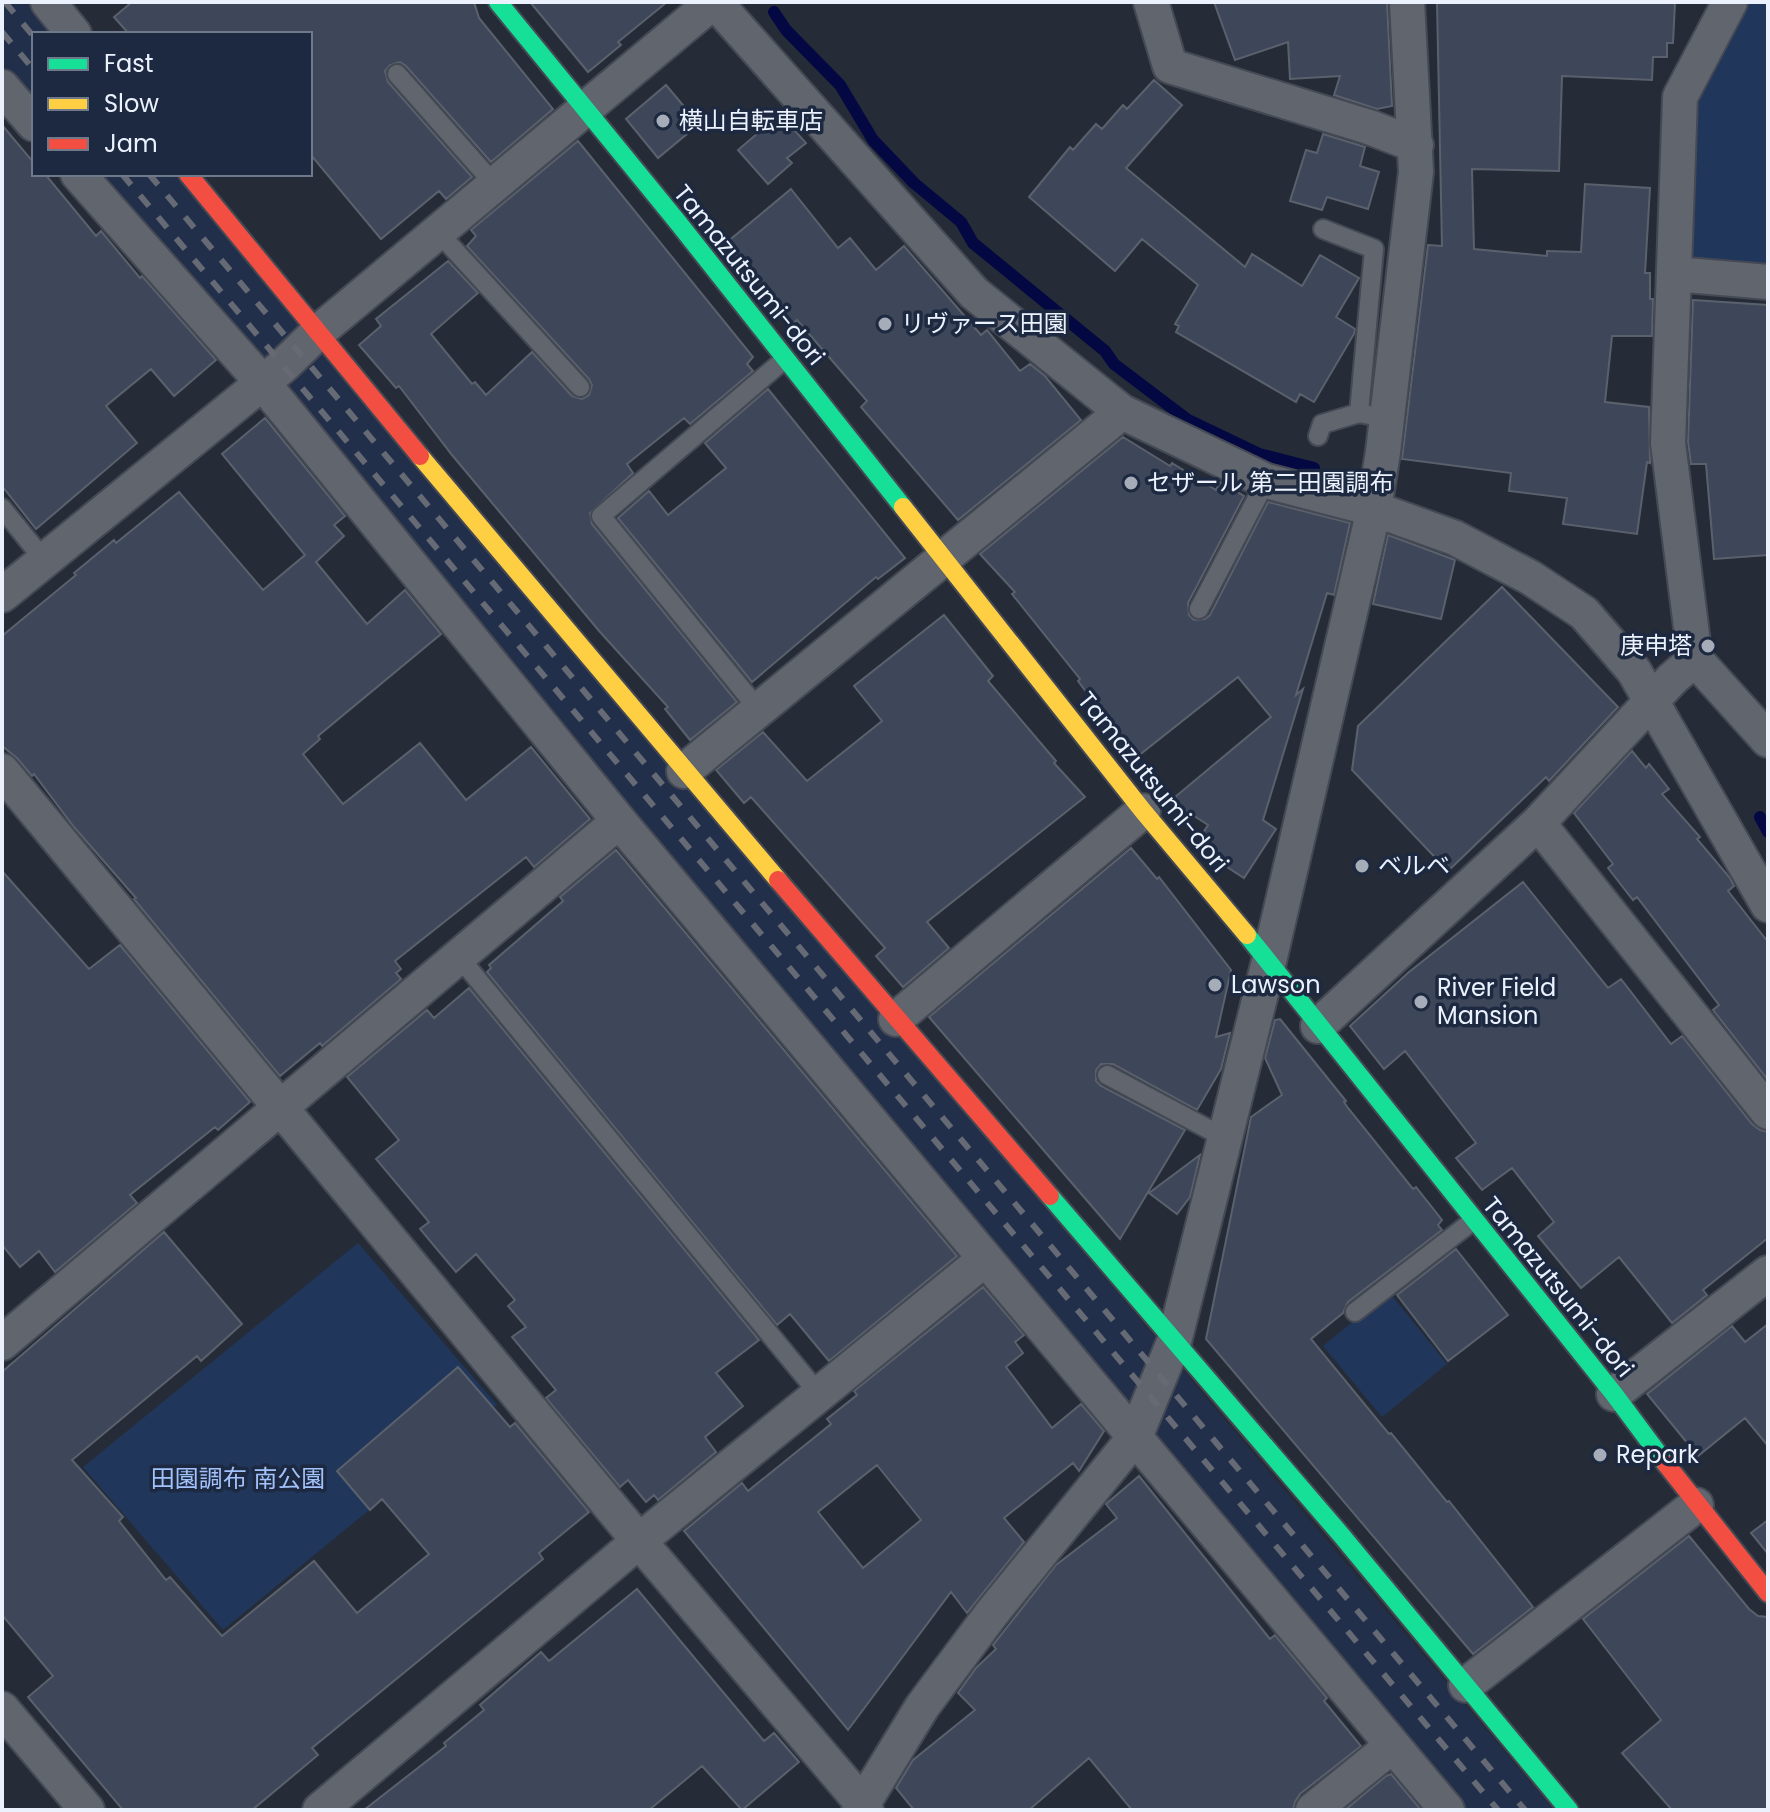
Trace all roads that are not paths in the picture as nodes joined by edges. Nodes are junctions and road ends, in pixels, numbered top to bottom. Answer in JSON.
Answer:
{"nodes":[{"id":1,"x":48,"y":2,"type":"edge"},
{"id":2,"x":498,"y":2,"type":"edge"},
{"id":3,"x":714,"y":2,"type":"edge"},
{"id":4,"x":1151,"y":2,"type":"edge"},
{"id":5,"x":1407,"y":2,"type":"edge"},
{"id":6,"x":1730,"y":2,"type":"edge"},
{"id":7,"x":72,"y":32,"type":"edge"},
{"id":8,"x":397,"y":74,"type":"dead end"},
{"id":9,"x":2,"y":87,"type":"edge"},
{"id":10,"x":585,"y":111,"type":"junction"},
{"id":11,"x":32,"y":122,"type":"edge"},
{"id":12,"x":1416,"y":145,"type":"junction"},
{"id":13,"x":80,"y":176,"type":"edge"},
{"id":14,"x":190,"y":176,"type":"edge"},
{"id":15,"x":495,"y":185,"type":"junction"},
{"id":16,"x":1323,"y":229,"type":"dead end"},
{"id":17,"x":438,"y":232,"type":"junction"},
{"id":18,"x":1674,"y":274,"type":"junction"},
{"id":19,"x":1768,"y":282,"type":"edge"},
{"id":20,"x":317,"y":333,"type":"junction"},
{"id":21,"x":785,"y":359,"type":"junction"},
{"id":22,"x":262,"y":382,"type":"junction"},
{"id":23,"x":580,"y":387,"type":"dead end"},
{"id":24,"x":1122,"y":412,"type":"junction"},
{"id":25,"x":1373,"y":416,"type":"junction"},
{"id":26,"x":1318,"y":436,"type":"dead end"},
{"id":27,"x":1266,"y":481,"type":"junction"},
{"id":28,"x":2,"y":508,"type":"edge"},
{"id":29,"x":1374,"y":509,"type":"junction"},
{"id":30,"x":944,"y":558,"type":"junction"},
{"id":31,"x":44,"y":560,"type":"junction"},
{"id":32,"x":2,"y":595,"type":"edge"},
{"id":33,"x":1199,"y":609,"type":"dead end"},
{"id":34,"x":1695,"y":659,"type":"junction"},
{"id":35,"x":1652,"y":701,"type":"junction"},
{"id":36,"x":759,"y":710,"type":"junction"},
{"id":37,"x":1768,"y":740,"type":"edge"},
{"id":38,"x":2,"y":771,"type":"edge"},
{"id":39,"x":684,"y":771,"type":"junction"},
{"id":40,"x":1143,"y":811,"type":"junction"},
{"id":41,"x":619,"y":821,"type":"junction"},
{"id":42,"x":1538,"y":823,"type":"junction"},
{"id":43,"x":1768,"y":905,"type":"edge"},
{"id":44,"x":460,"y":958,"type":"junction"},
{"id":45,"x":1269,"y":961,"type":"junction"},
{"id":46,"x":896,"y":1019,"type":"junction"},
{"id":47,"x":1318,"y":1026,"type":"junction"},
{"id":48,"x":1107,"y":1075,"type":"dead end"},
{"id":49,"x":281,"y":1108,"type":"junction"},
{"id":50,"x":1768,"y":1112,"type":"edge"},
{"id":51,"x":1225,"y":1138,"type":"junction"},
{"id":52,"x":1474,"y":1220,"type":"junction"},
{"id":53,"x":985,"y":1259,"type":"junction"},
{"id":54,"x":1768,"y":1273,"type":"edge"},
{"id":55,"x":1355,"y":1312,"type":"dead end"},
{"id":56,"x":1174,"y":1342,"type":"junction"},
{"id":57,"x":2,"y":1343,"type":"edge"},
{"id":58,"x":819,"y":1394,"type":"junction"},
{"id":59,"x":1614,"y":1394,"type":"junction"},
{"id":60,"x":1135,"y":1437,"type":"junction"},
{"id":61,"x":1696,"y":1505,"type":"junction"},
{"id":62,"x":639,"y":1541,"type":"junction"},
{"id":63,"x":1768,"y":1593,"type":"edge"},
{"id":64,"x":1466,"y":1685,"type":"junction"},
{"id":65,"x":2,"y":1709,"type":"edge"},
{"id":66,"x":1392,"y":1746,"type":"junction"},
{"id":67,"x":862,"y":1808,"type":"edge"},
{"id":68,"x":87,"y":1810,"type":"edge"},
{"id":69,"x":320,"y":1810,"type":"edge"},
{"id":70,"x":1313,"y":1810,"type":"edge"},
{"id":71,"x":1447,"y":1810,"type":"edge"},
{"id":72,"x":1569,"y":1810,"type":"edge"}],
"edges":[{"from":1,"to":7,"type":"street"},
{"from":2,"to":10,"type":"street","name":"Tamazutsumi-dori"},
{"from":3,"to":10,"type":"street"},
{"from":3,"to":24,"type":"street"},
{"from":4,"to":12,"type":"street"},
{"from":5,"to":12,"type":"street"},
{"from":6,"to":18,"type":"street"},
{"from":8,"to":15,"type":"lane"},
{"from":9,"to":11,"type":"street"},
{"from":10,"to":15,"type":"street"},
{"from":10,"to":21,"type":"street","name":"Tamazutsumi-dori"},
{"from":12,"to":25,"type":"street"},
{"from":13,"to":22,"type":"street"},
{"from":14,"to":20,"type":"street"},
{"from":15,"to":17,"type":"street"},
{"from":16,"to":25,"type":"lane"},
{"from":17,"to":20,"type":"street"},
{"from":17,"to":23,"type":"lane"},
{"from":18,"to":19,"type":"street"},
{"from":18,"to":34,"type":"street"},
{"from":20,"to":22,"type":"street"},
{"from":20,"to":39,"type":"street"},
{"from":21,"to":30,"type":"street","name":"Tamazutsumi-dori"},
{"from":21,"to":36,"type":"lane"},
{"from":22,"to":31,"type":"street"},
{"from":22,"to":41,"type":"street"},
{"from":24,"to":27,"type":"street"},
{"from":24,"to":30,"type":"street"},
{"from":25,"to":26,"type":"lane"},
{"from":25,"to":29,"type":"street"},
{"from":27,"to":29,"type":"street"},
{"from":27,"to":33,"type":"lane"},
{"from":28,"to":31,"type":"lane"},
{"from":29,"to":35,"type":"street"},
{"from":29,"to":45,"type":"street"},
{"from":30,"to":36,"type":"street"},
{"from":30,"to":40,"type":"street","name":"Tamazutsumi-dori"},
{"from":31,"to":32,"type":"street"},
{"from":34,"to":35,"type":"street"},
{"from":34,"to":37,"type":"street"},
{"from":35,"to":42,"type":"street"},
{"from":35,"to":43,"type":"street"},
{"from":36,"to":39,"type":"street"},
{"from":38,"to":49,"type":"street"},
{"from":39,"to":46,"type":"street"},
{"from":40,"to":45,"type":"street","name":"Tamazutsumi-dori"},
{"from":40,"to":46,"type":"street"},
{"from":41,"to":44,"type":"street"},
{"from":41,"to":53,"type":"street"},
{"from":42,"to":47,"type":"street"},
{"from":42,"to":50,"type":"street"},
{"from":44,"to":49,"type":"street"},
{"from":44,"to":58,"type":"lane"},
{"from":45,"to":47,"type":"street","name":"Tamazutsumi-dori"},
{"from":45,"to":51,"type":"street"},
{"from":46,"to":56,"type":"street"},
{"from":47,"to":52,"type":"street","name":"Tamazutsumi-dori"},
{"from":48,"to":51,"type":"lane"},
{"from":49,"to":57,"type":"street"},
{"from":49,"to":62,"type":"street"},
{"from":51,"to":56,"type":"street"},
{"from":52,"to":55,"type":"lane"},
{"from":52,"to":59,"type":"street","name":"Tamazutsumi-dori"},
{"from":53,"to":58,"type":"street"},
{"from":53,"to":60,"type":"street"},
{"from":54,"to":59,"type":"street"},
{"from":56,"to":60,"type":"street"},
{"from":56,"to":64,"type":"street"},
{"from":58,"to":62,"type":"street"},
{"from":59,"to":61,"type":"street","name":"Tamazutsumi-dori"},
{"from":60,"to":66,"type":"street"},
{"from":60,"to":67,"type":"street"},
{"from":61,"to":63,"type":"street","name":"Tamazutsumi-dori"},
{"from":61,"to":64,"type":"street"},
{"from":62,"to":67,"type":"street"},
{"from":62,"to":69,"type":"street"},
{"from":64,"to":72,"type":"street"},
{"from":65,"to":68,"type":"street"},
{"from":66,"to":70,"type":"street"},
{"from":66,"to":71,"type":"street"}]}
